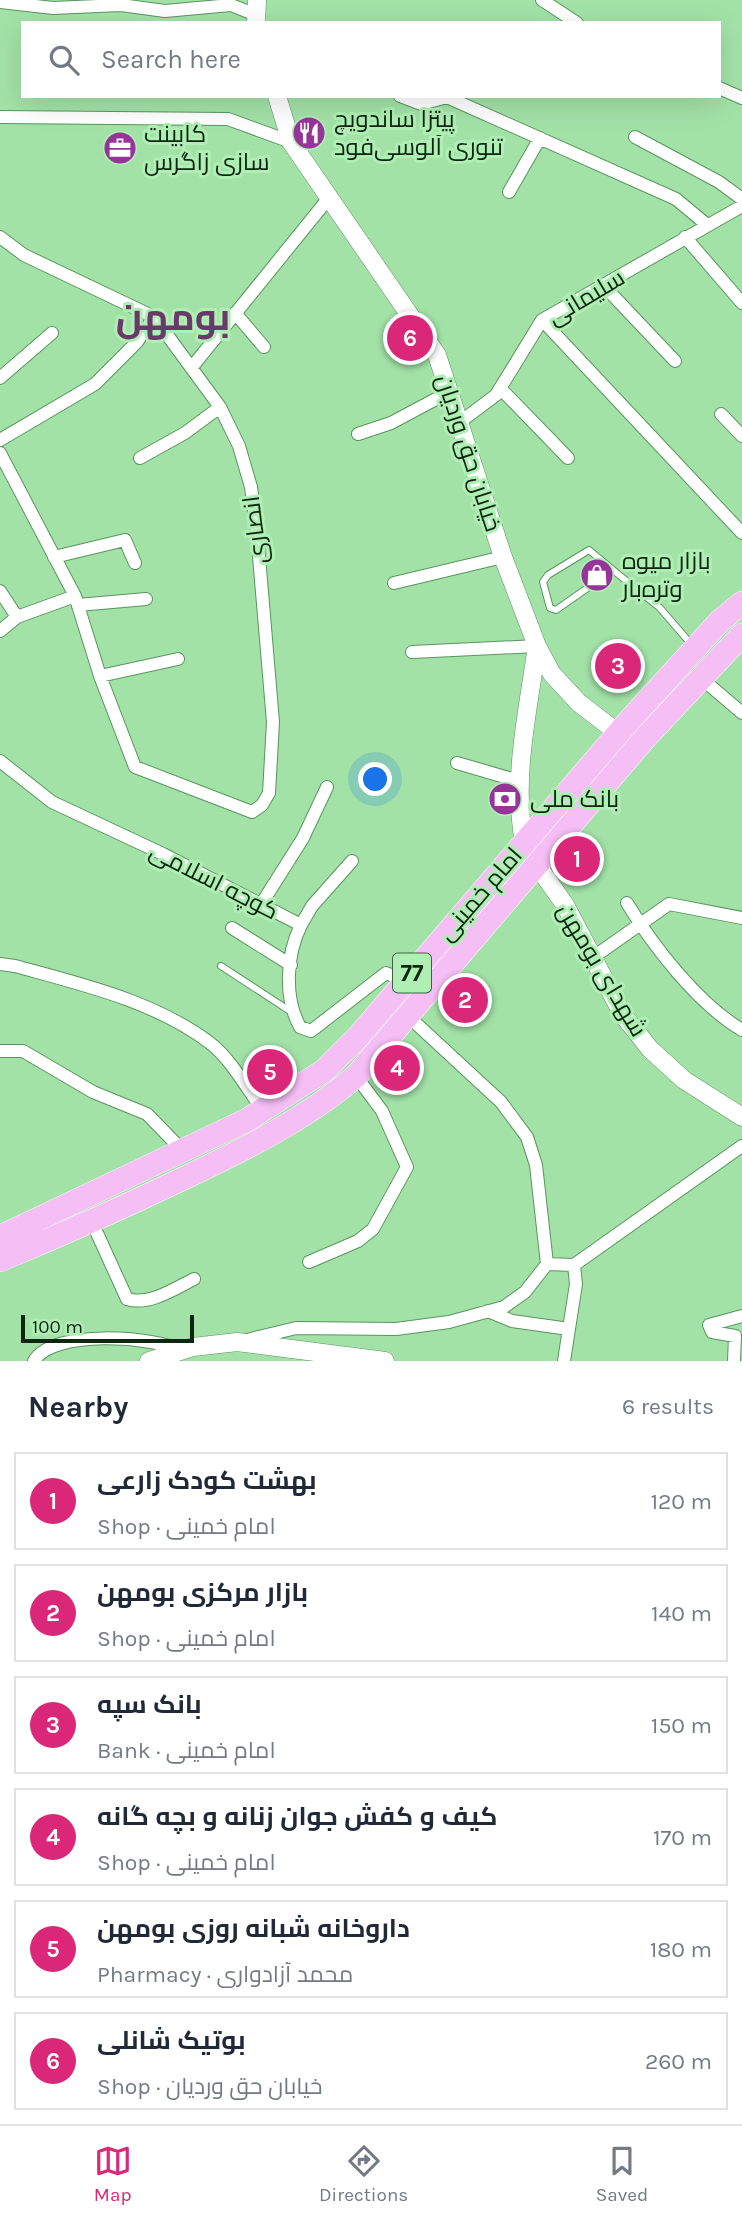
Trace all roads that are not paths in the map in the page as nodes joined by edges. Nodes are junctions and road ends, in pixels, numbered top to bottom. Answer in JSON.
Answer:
{"nodes":[{"id":1,"x":542,"y":0,"type":"edge"},
{"id":2,"x":0,"y":2,"type":"edge"},
{"id":3,"x":255,"y":9,"type":"edge"},
{"id":4,"x":574,"y":21,"type":"edge"},
{"id":5,"x":721,"y":89,"type":"edge"},
{"id":6,"x":742,"y":97,"type":"edge"},
{"id":7,"x":278,"y":98,"type":"edge"},
{"id":8,"x":405,"y":98,"type":"edge"},
{"id":9,"x":443,"y":98,"type":"edge"},
{"id":10,"x":449,"y":98,"type":"edge"},
{"id":11,"x":0,"y":117,"type":"edge"},
{"id":12,"x":635,"y":137,"type":"dead end"},
{"id":13,"x":540,"y":138,"type":"junction"},
{"id":14,"x":291,"y":142,"type":"junction"},
{"id":15,"x":509,"y":192,"type":"dead end"},
{"id":16,"x":328,"y":199,"type":"junction"},
{"id":17,"x":742,"y":199,"type":"edge"},
{"id":18,"x":742,"y":206,"type":"edge"},
{"id":19,"x":706,"y":224,"type":"junction"},
{"id":20,"x":0,"y":237,"type":"edge"},
{"id":21,"x":685,"y":237,"type":"junction"},
{"id":22,"x":604,"y":286,"type":"junction"},
{"id":23,"x":742,"y":303,"type":"edge"},
{"id":24,"x":235,"y":313,"type":"junction"},
{"id":25,"x":154,"y":317,"type":"junction"},
{"id":26,"x":542,"y":320,"type":"junction"},
{"id":27,"x":52,"y":333,"type":"dead end"},
{"id":28,"x":264,"y":346,"type":"dead end"},
{"id":29,"x":675,"y":361,"type":"dead end"},
{"id":30,"x":192,"y":367,"type":"junction"},
{"id":31,"x":0,"y":378,"type":"edge"},
{"id":32,"x":500,"y":388,"type":"junction"},
{"id":33,"x":451,"y":391,"type":"junction"},
{"id":34,"x":220,"y":407,"type":"junction"},
{"id":35,"x":721,"y":414,"type":"dead end"},
{"id":36,"x":460,"y":422,"type":"junction"},
{"id":37,"x":358,"y":434,"type":"dead end"},
{"id":38,"x":742,"y":436,"type":"edge"},
{"id":39,"x":0,"y":440,"type":"edge"},
{"id":40,"x":0,"y":453,"type":"edge"},
{"id":41,"x":140,"y":458,"type":"dead end"},
{"id":42,"x":568,"y":458,"type":"dead end"},
{"id":43,"x":742,"y":533,"type":"edge"},
{"id":44,"x":54,"y":557,"type":"junction"},
{"id":45,"x":503,"y":557,"type":"junction"},
{"id":46,"x":135,"y":563,"type":"dead end"},
{"id":47,"x":613,"y":570,"type":"junction"},
{"id":48,"x":394,"y":583,"type":"dead end"},
{"id":49,"x":0,"y":591,"type":"edge"},
{"id":50,"x":146,"y":599,"type":"dead end"},
{"id":51,"x":76,"y":601,"type":"junction"},
{"id":52,"x":742,"y":603,"type":"edge"},
{"id":53,"x":17,"y":617,"type":"junction"},
{"id":54,"x":0,"y":631,"type":"edge"},
{"id":55,"x":742,"y":635,"type":"edge"},
{"id":56,"x":537,"y":646,"type":"junction"},
{"id":57,"x":695,"y":649,"type":"junction"},
{"id":58,"x":412,"y":652,"type":"dead end"},
{"id":59,"x":178,"y":659,"type":"dead end"},
{"id":60,"x":100,"y":676,"type":"junction"},
{"id":61,"x":701,"y":678,"type":"junction"},
{"id":62,"x":742,"y":713,"type":"edge"},
{"id":63,"x":618,"y":733,"type":"junction"},
{"id":64,"x":0,"y":761,"type":"edge"},
{"id":65,"x":457,"y":763,"type":"dead end"},
{"id":66,"x":519,"y":781,"type":"junction"},
{"id":67,"x":327,"y":787,"type":"dead end"},
{"id":68,"x":524,"y":842,"type":"junction"},
{"id":69,"x":352,"y":861,"type":"dead end"},
{"id":70,"x":537,"y":865,"type":"junction"},
{"id":71,"x":262,"y":903,"type":"junction"},
{"id":72,"x":627,"y":903,"type":"dead end"},
{"id":73,"x":742,"y":918,"type":"edge"},
{"id":74,"x":640,"y":924,"type":"junction"},
{"id":75,"x":301,"y":925,"type":"junction"},
{"id":76,"x":232,"y":928,"type":"dead end"},
{"id":77,"x":592,"y":958,"type":"junction"},
{"id":78,"x":0,"y":964,"type":"edge"},
{"id":79,"x":220,"y":965,"type":"dead end"},
{"id":80,"x":291,"y":965,"type":"junction"},
{"id":81,"x":406,"y":981,"type":"junction"},
{"id":82,"x":293,"y":1013,"type":"junction"},
{"id":83,"x":408,"y":1016,"type":"junction"},
{"id":84,"x":742,"y":1030,"type":"edge"},
{"id":85,"x":0,"y":1051,"type":"edge"},
{"id":86,"x":356,"y":1076,"type":"junction"},
{"id":87,"x":263,"y":1110,"type":"junction"},
{"id":88,"x":742,"y":1117,"type":"edge"},
{"id":89,"x":742,"y":1146,"type":"edge"},
{"id":90,"x":184,"y":1152,"type":"junction"},
{"id":91,"x":92,"y":1222,"type":"junction"},
{"id":92,"x":0,"y":1237,"type":"edge"},
{"id":93,"x":0,"y":1260,"type":"edge"},
{"id":94,"x":309,"y":1262,"type":"dead end"},
{"id":95,"x":547,"y":1264,"type":"junction"},
{"id":96,"x":574,"y":1265,"type":"junction"},
{"id":97,"x":194,"y":1279,"type":"dead end"},
{"id":98,"x":488,"y":1311,"type":"junction"},
{"id":99,"x":742,"y":1316,"type":"edge"},
{"id":100,"x":569,"y":1329,"type":"junction"},
{"id":101,"x":237,"y":1342,"type":"junction"},
{"id":102,"x":187,"y":1349,"type":"junction"},
{"id":103,"x":34,"y":1361,"type":"edge"},
{"id":104,"x":149,"y":1361,"type":"edge"},
{"id":105,"x":384,"y":1361,"type":"edge"},
{"id":106,"x":564,"y":1361,"type":"edge"},
{"id":107,"x":734,"y":1361,"type":"edge"}],
"edges":[{"from":1,"to":4,"type":"street"},
{"from":2,"to":3,"type":"street"},
{"from":5,"to":6,"type":"street"},
{"from":7,"to":14,"type":"main road","name":"خیابان حق وردیان"},
{"from":8,"to":9,"type":"street"},
{"from":10,"to":13,"type":"street"},
{"from":11,"to":14,"type":"street"},
{"from":12,"to":17,"type":"street"},
{"from":13,"to":15,"type":"street"},
{"from":13,"to":19,"type":"street"},
{"from":14,"to":16,"type":"main road","name":"خیابان حق وردیان"},
{"from":16,"to":24,"type":"street"},
{"from":16,"to":33,"type":"main road","name":"خیابان حق وردیان"},
{"from":18,"to":19,"type":"street","name":"سلیمانی"},
{"from":19,"to":21,"type":"street","name":"سلیمانی"},
{"from":20,"to":25,"type":"street","name":"انصاری"},
{"from":21,"to":22,"type":"street","name":"سلیمانی"},
{"from":21,"to":23,"type":"street"},
{"from":22,"to":26,"type":"street","name":"سلیمانی"},
{"from":22,"to":29,"type":"street"},
{"from":24,"to":28,"type":"street"},
{"from":24,"to":30,"type":"street"},
{"from":25,"to":30,"type":"street","name":"انصاری"},
{"from":25,"to":39,"type":"street"},
{"from":26,"to":32,"type":"street","name":"سلیمانی"},
{"from":26,"to":43,"type":"street"},
{"from":27,"to":31,"type":"street"},
{"from":30,"to":34,"type":"street","name":"انصاری"},
{"from":32,"to":36,"type":"street","name":"سلیمانی"},
{"from":32,"to":42,"type":"street"},
{"from":33,"to":36,"type":"main road","name":"خیابان حق وردیان"},
{"from":33,"to":37,"type":"street"},
{"from":34,"to":41,"type":"street"},
{"from":34,"to":60,"type":"street","name":"انصاری"},
{"from":35,"to":38,"type":"street"},
{"from":36,"to":45,"type":"main road","name":"خیابان حق وردیان"},
{"from":40,"to":44,"type":"street"},
{"from":44,"to":46,"type":"street"},
{"from":44,"to":51,"type":"street"},
{"from":45,"to":48,"type":"street"},
{"from":45,"to":56,"type":"main road","name":"خیابان حق وردیان"},
{"from":47,"to":47,"type":"lane"},
{"from":47,"to":57,"type":"lane"},
{"from":49,"to":53,"type":"street"},
{"from":50,"to":51,"type":"street"},
{"from":51,"to":53,"type":"street"},
{"from":51,"to":60,"type":"street"},
{"from":52,"to":57,"type":"highway","name":"امام خمینی","number":"77"},
{"from":53,"to":54,"type":"street"},
{"from":55,"to":61,"type":"highway","name":"امام خمینی","number":"77"},
{"from":56,"to":58,"type":"street"},
{"from":56,"to":63,"type":"main road","name":"خیابان حق وردیان"},
{"from":56,"to":66,"type":"main road"},
{"from":57,"to":63,"type":"highway","name":"امام خمینی","number":"77"},
{"from":59,"to":60,"type":"street"},
{"from":61,"to":62,"type":"street"},
{"from":61,"to":70,"type":"highway","name":"امام خمینی","number":"77"},
{"from":63,"to":68,"type":"highway","name":"امام خمینی","number":"77"},
{"from":64,"to":71,"type":"street","name":"کوچه اسلامی"},
{"from":65,"to":66,"type":"street"},
{"from":66,"to":68,"type":"main road"},
{"from":67,"to":71,"type":"street"},
{"from":68,"to":81,"type":"highway","name":"امام خمینی","number":"77"},
{"from":69,"to":75,"type":"street"},
{"from":70,"to":77,"type":"main road","name":"شهدای بومهن"},
{"from":70,"to":83,"type":"highway","name":"امام خمینی","number":"77"},
{"from":71,"to":75,"type":"street","name":"کوچه اسلامی"},
{"from":72,"to":74,"type":"street"},
{"from":73,"to":74,"type":"street"},
{"from":74,"to":77,"type":"street"},
{"from":74,"to":84,"type":"street"},
{"from":75,"to":80,"type":"street","name":"کوچه اسلامی"},
{"from":76,"to":80,"type":"street"},
{"from":77,"to":88,"type":"main road","name":"شهدای بومهن"},
{"from":78,"to":87,"type":"street"},
{"from":79,"to":82,"type":"lane"},
{"from":80,"to":82,"type":"street","name":"کوچه اسلامی"},
{"from":81,"to":82,"type":"street"},
{"from":81,"to":87,"type":"highway","name":"امام خمینی","number":"77"},
{"from":83,"to":86,"type":"highway","name":"امام خمینی","number":"77"},
{"from":83,"to":95,"type":"street"},
{"from":85,"to":90,"type":"street"},
{"from":86,"to":91,"type":"highway","name":"امام خمینی","number":"77"},
{"from":86,"to":94,"type":"street"},
{"from":87,"to":90,"type":"highway","name":"امام خمینی","number":"77"},
{"from":89,"to":96,"type":"street"},
{"from":90,"to":92,"type":"highway","name":"امام خمینی","number":"77"},
{"from":91,"to":93,"type":"highway","name":"امام خمینی","number":"77"},
{"from":91,"to":97,"type":"street"},
{"from":95,"to":96,"type":"street"},
{"from":95,"to":98,"type":"street"},
{"from":96,"to":100,"type":"street"},
{"from":98,"to":100,"type":"street"},
{"from":98,"to":101,"type":"street"},
{"from":99,"to":107,"type":"street"},
{"from":100,"to":106,"type":"street"},
{"from":101,"to":102,"type":"main road"},
{"from":101,"to":105,"type":"main road"},
{"from":102,"to":103,"type":"street"},
{"from":102,"to":104,"type":"main road"}]}
